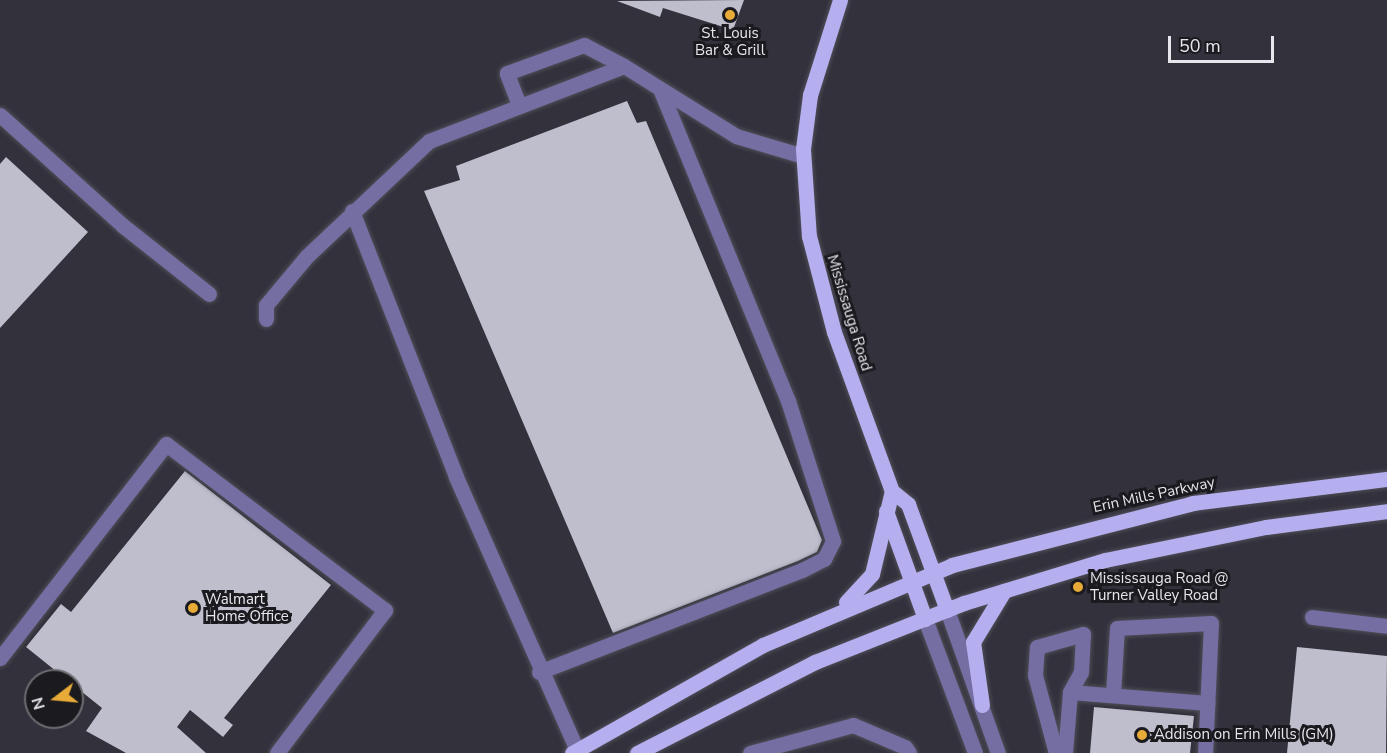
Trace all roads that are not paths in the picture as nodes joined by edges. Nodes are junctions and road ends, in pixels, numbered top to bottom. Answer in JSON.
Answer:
{"nodes":[{"id":1,"x":840,"y":0,"type":"edge"},
{"id":2,"x":624,"y":66,"type":"junction"},
{"id":3,"x":661,"y":91,"type":"junction"},
{"id":4,"x":519,"y":105,"type":"junction"},
{"id":5,"x":0,"y":115,"type":"edge"},
{"id":6,"x":803,"y":156,"type":"junction"},
{"id":7,"x":352,"y":211,"type":"junction"},
{"id":8,"x":209,"y":294,"type":"dead end"},
{"id":9,"x":266,"y":319,"type":"dead end"},
{"id":10,"x":1387,"y":479,"type":"edge"},
{"id":11,"x":892,"y":492,"type":"junction"},
{"id":12,"x":886,"y":511,"type":"junction"},
{"id":13,"x":1387,"y":512,"type":"edge"},
{"id":14,"x":934,"y":571,"type":"junction"},
{"id":15,"x":911,"y":580,"type":"junction"},
{"id":16,"x":1004,"y":591,"type":"junction"},
{"id":17,"x":947,"y":610,"type":"junction"},
{"id":18,"x":837,"y":611,"type":"junction"},
{"id":19,"x":1312,"y":617,"type":"dead end"},
{"id":20,"x":925,"y":619,"type":"junction"},
{"id":21,"x":1387,"y":626,"type":"edge"},
{"id":22,"x":0,"y":658,"type":"edge"},
{"id":23,"x":539,"y":672,"type":"junction"},
{"id":24,"x":1070,"y":693,"type":"junction"},
{"id":25,"x":1113,"y":695,"type":"junction"},
{"id":26,"x":1208,"y":703,"type":"junction"},
{"id":27,"x":982,"y":705,"type":"junction"},
{"id":28,"x":574,"y":751,"type":"edge"},
{"id":29,"x":277,"y":753,"type":"edge"},
{"id":30,"x":637,"y":753,"type":"edge"},
{"id":31,"x":750,"y":753,"type":"edge"},
{"id":32,"x":909,"y":753,"type":"edge"},
{"id":33,"x":975,"y":753,"type":"edge"},
{"id":34,"x":998,"y":753,"type":"edge"},
{"id":35,"x":1056,"y":753,"type":"edge"},
{"id":36,"x":1065,"y":753,"type":"edge"},
{"id":37,"x":1205,"y":753,"type":"edge"}],
"edges":[{"from":1,"to":6,"type":"main road","name":"Mississauga Road"},
{"from":2,"to":3,"type":"street"},
{"from":2,"to":4,"type":"street"},
{"from":2,"to":4,"type":"street"},
{"from":3,"to":6,"type":"street"},
{"from":3,"to":23,"type":"street"},
{"from":4,"to":7,"type":"street"},
{"from":5,"to":8,"type":"street"},
{"from":6,"to":11,"type":"main road","name":"Mississauga Road"},
{"from":7,"to":9,"type":"street"},
{"from":7,"to":23,"type":"street"},
{"from":10,"to":14,"type":"main road","name":"Erin Mills Parkway"},
{"from":11,"to":12,"type":"main road"},
{"from":11,"to":14,"type":"main road","name":"Mississauga Road"},
{"from":12,"to":15,"type":"main road"},
{"from":12,"to":18,"type":"main road"},
{"from":13,"to":16,"type":"main road"},
{"from":14,"to":15,"type":"main road"},
{"from":14,"to":17,"type":"main road","name":"Mississauga Road"},
{"from":15,"to":18,"type":"main road"},
{"from":15,"to":20,"type":"main road"},
{"from":16,"to":17,"type":"main road"},
{"from":16,"to":27,"type":"main road"},
{"from":17,"to":20,"type":"main road"},
{"from":17,"to":27,"type":"street"},
{"from":18,"to":28,"type":"main road"},
{"from":19,"to":21,"type":"street"},
{"from":20,"to":30,"type":"main road"},
{"from":20,"to":33,"type":"street"},
{"from":22,"to":29,"type":"street"},
{"from":23,"to":28,"type":"street"},
{"from":24,"to":25,"type":"street"},
{"from":24,"to":35,"type":"street"},
{"from":24,"to":36,"type":"street"},
{"from":25,"to":26,"type":"street"},
{"from":25,"to":26,"type":"street"},
{"from":26,"to":37,"type":"street"},
{"from":27,"to":34,"type":"street"},
{"from":31,"to":32,"type":"street"}]}
